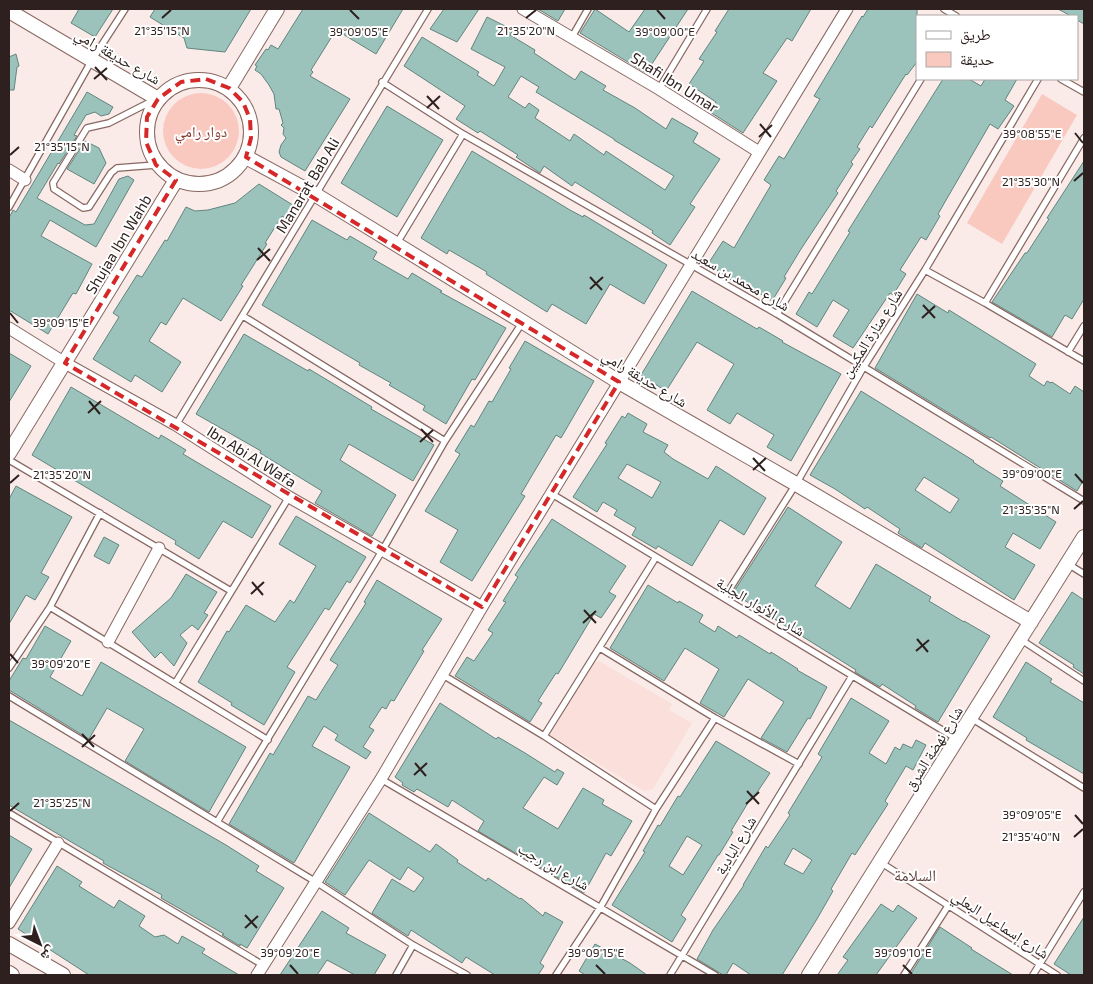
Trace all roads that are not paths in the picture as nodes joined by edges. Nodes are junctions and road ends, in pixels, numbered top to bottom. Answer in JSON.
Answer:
{"nodes":[{"id":1,"x":125,"y":9,"type":"edge"},
{"id":2,"x":277,"y":9,"type":"edge"},
{"id":3,"x":428,"y":9,"type":"edge"},
{"id":4,"x":523,"y":9,"type":"edge"},
{"id":5,"x":588,"y":9,"type":"edge"},
{"id":6,"x":707,"y":9,"type":"edge"},
{"id":7,"x":847,"y":9,"type":"edge"},
{"id":8,"x":9,"y":11,"type":"edge"},
{"id":9,"x":572,"y":37,"type":"junction"},
{"id":10,"x":92,"y":60,"type":"junction"},
{"id":11,"x":920,"y":80,"type":"edge"},
{"id":12,"x":1037,"y":80,"type":"edge"},
{"id":13,"x":1063,"y":80,"type":"edge"},
{"id":14,"x":382,"y":82,"type":"junction"},
{"id":15,"x":229,"y":88,"type":"junction"},
{"id":16,"x":659,"y":89,"type":"junction"},
{"id":17,"x":1084,"y":92,"type":"edge"},
{"id":18,"x":158,"y":99,"type":"junction"},
{"id":19,"x":463,"y":134,"type":"junction"},
{"id":20,"x":1084,"y":138,"type":"edge"},
{"id":21,"x":759,"y":152,"type":"junction"},
{"id":22,"x":246,"y":156,"type":"junction"},
{"id":23,"x":156,"y":165,"type":"junction"},
{"id":24,"x":9,"y":170,"type":"edge"},
{"id":25,"x":25,"y":180,"type":"junction"},
{"id":26,"x":176,"y":180,"type":"junction"},
{"id":27,"x":316,"y":195,"type":"junction"},
{"id":28,"x":9,"y":207,"type":"edge"},
{"id":29,"x":396,"y":245,"type":"junction"},
{"id":30,"x":690,"y":264,"type":"junction"},
{"id":31,"x":925,"y":270,"type":"junction"},
{"id":32,"x":985,"y":303,"type":"junction"},
{"id":33,"x":776,"y":314,"type":"junction"},
{"id":34,"x":243,"y":316,"type":"junction"},
{"id":35,"x":523,"y":322,"type":"junction"},
{"id":36,"x":1084,"y":326,"type":"edge"},
{"id":37,"x":9,"y":328,"type":"edge"},
{"id":38,"x":1068,"y":352,"type":"junction"},
{"id":39,"x":1084,"y":362,"type":"edge"},
{"id":40,"x":65,"y":364,"type":"junction"},
{"id":41,"x":863,"y":368,"type":"junction"},
{"id":42,"x":619,"y":382,"type":"junction"},
{"id":43,"x":176,"y":425,"type":"junction"},
{"id":44,"x":444,"y":441,"type":"junction"},
{"id":45,"x":9,"y":453,"type":"edge"},
{"id":46,"x":9,"y":460,"type":"edge"},
{"id":47,"x":796,"y":484,"type":"junction"},
{"id":48,"x":552,"y":494,"type":"junction"},
{"id":49,"x":289,"y":497,"type":"junction"},
{"id":50,"x":1084,"y":501,"type":"edge"},
{"id":51,"x":100,"y":513,"type":"junction"},
{"id":52,"x":1084,"y":537,"type":"edge"},
{"id":53,"x":159,"y":548,"type":"junction"},
{"id":54,"x":382,"y":551,"type":"junction"},
{"id":55,"x":656,"y":557,"type":"junction"},
{"id":56,"x":1068,"y":564,"type":"junction"},
{"id":57,"x":1084,"y":574,"type":"edge"},
{"id":58,"x":231,"y":591,"type":"junction"},
{"id":59,"x":724,"y":598,"type":"junction"},
{"id":60,"x":50,"y":607,"type":"junction"},
{"id":61,"x":482,"y":607,"type":"junction"},
{"id":62,"x":1031,"y":622,"type":"junction"},
{"id":63,"x":1020,"y":639,"type":"junction"},
{"id":64,"x":108,"y":642,"type":"junction"},
{"id":65,"x":600,"y":648,"type":"junction"},
{"id":66,"x":9,"y":668,"type":"edge"},
{"id":67,"x":443,"y":675,"type":"junction"},
{"id":68,"x":852,"y":676,"type":"junction"},
{"id":69,"x":1084,"y":681,"type":"edge"},
{"id":70,"x":176,"y":682,"type":"junction"},
{"id":71,"x":9,"y":696,"type":"edge"},
{"id":72,"x":715,"y":718,"type":"junction"},
{"id":73,"x":971,"y":718,"type":"junction"},
{"id":74,"x":544,"y":736,"type":"junction"},
{"id":75,"x":957,"y":739,"type":"junction"},
{"id":76,"x":268,"y":740,"type":"junction"},
{"id":77,"x":799,"y":764,"type":"junction"},
{"id":78,"x":381,"y":779,"type":"junction"},
{"id":79,"x":1084,"y":788,"type":"edge"},
{"id":80,"x":656,"y":809,"type":"junction"},
{"id":81,"x":9,"y":813,"type":"edge"},
{"id":82,"x":218,"y":822,"type":"junction"},
{"id":83,"x":58,"y":843,"type":"junction"},
{"id":84,"x":880,"y":862,"type":"junction"},
{"id":85,"x":316,"y":882,"type":"junction"},
{"id":86,"x":1084,"y":892,"type":"edge"},
{"id":87,"x":948,"y":906,"type":"junction"},
{"id":88,"x":600,"y":908,"type":"junction"},
{"id":89,"x":9,"y":923,"type":"edge"},
{"id":90,"x":9,"y":944,"type":"edge"},
{"id":91,"x":413,"y":945,"type":"junction"},
{"id":92,"x":682,"y":956,"type":"junction"},
{"id":93,"x":1040,"y":964,"type":"junction"},
{"id":94,"x":260,"y":970,"type":"edge"},
{"id":95,"x":9,"y":973,"type":"edge"},
{"id":96,"x":12,"y":975,"type":"edge"},
{"id":97,"x":63,"y":975,"type":"edge"},
{"id":98,"x":396,"y":975,"type":"edge"},
{"id":99,"x":467,"y":975,"type":"edge"},
{"id":100,"x":556,"y":975,"type":"edge"},
{"id":101,"x":670,"y":975,"type":"edge"},
{"id":102,"x":715,"y":975,"type":"edge"},
{"id":103,"x":809,"y":975,"type":"edge"},
{"id":104,"x":904,"y":975,"type":"edge"},
{"id":105,"x":1033,"y":975,"type":"edge"},
{"id":106,"x":1057,"y":975,"type":"edge"}],
"edges":[{"from":1,"to":10,"type":"lane"},
{"from":2,"to":15,"type":"street"},
{"from":3,"to":14,"type":"lane","name":"Manarat Bab Ali"},
{"from":4,"to":9,"type":"street","name":"Shafi Ibn Umar"},
{"from":5,"to":9,"type":"lane"},
{"from":6,"to":16,"type":"lane"},
{"from":7,"to":21,"type":"street"},
{"from":8,"to":10,"type":"street","name":"شارع حديقة رامي"},
{"from":9,"to":16,"type":"street","name":"Shafi Ibn Umar"},
{"from":10,"to":18,"type":"street","name":"شارع حديقة رامي"},
{"from":10,"to":25,"type":"lane"},
{"from":11,"to":33,"type":"lane"},
{"from":12,"to":31,"type":"lane","name":"شارع منارة المكيين"},
{"from":13,"to":17,"type":"lane"},
{"from":14,"to":19,"type":"lane","name":"شارع محمد بن سعيد"},
{"from":14,"to":27,"type":"lane","name":"Manarat Bab Ali"},
{"from":15,"to":18,"type":"street"},
{"from":15,"to":22,"type":"street"},
{"from":16,"to":21,"type":"street","name":"Shafi Ibn Umar"},
{"from":18,"to":23,"type":"street"},
{"from":18,"to":23,"type":"lane"},
{"from":19,"to":29,"type":"lane"},
{"from":19,"to":30,"type":"lane","name":"شارع محمد بن سعيد"},
{"from":20,"to":32,"type":"lane"},
{"from":21,"to":30,"type":"street"},
{"from":22,"to":26,"type":"street"},
{"from":22,"to":27,"type":"street","name":"شارع حديقة رامي"},
{"from":23,"to":26,"type":"street"},
{"from":24,"to":25,"type":"street"},
{"from":25,"to":28,"type":"lane"},
{"from":26,"to":40,"type":"street","name":"Shujaa Ibn Wahb"},
{"from":27,"to":29,"type":"street","name":"شارع حديقة رامي"},
{"from":27,"to":34,"type":"lane","name":"Manarat Bab Ali"},
{"from":29,"to":35,"type":"street","name":"شارع حديقة رامي"},
{"from":30,"to":33,"type":"lane","name":"شارع محمد بن سعيد"},
{"from":30,"to":42,"type":"street"},
{"from":31,"to":32,"type":"lane"},
{"from":31,"to":41,"type":"lane","name":"شارع منارة المكيين"},
{"from":32,"to":38,"type":"lane"},
{"from":33,"to":41,"type":"lane","name":"شارع محمد بن سعيد"},
{"from":34,"to":43,"type":"lane","name":"Manarat Bab Ali"},
{"from":34,"to":44,"type":"lane"},
{"from":35,"to":42,"type":"street","name":"شارع حديقة رامي"},
{"from":35,"to":44,"type":"lane"},
{"from":36,"to":38,"type":"lane"},
{"from":37,"to":40,"type":"street","name":"Ibn Abi Al Wafa"},
{"from":38,"to":39,"type":"lane"},
{"from":40,"to":43,"type":"street","name":"Ibn Abi Al Wafa"},
{"from":40,"to":45,"type":"street","name":"Shujaa Ibn Wahb"},
{"from":41,"to":47,"type":"lane","name":"شارع منارة المكيين"},
{"from":41,"to":50,"type":"lane","name":"شارع محمد بن سعيد"},
{"from":42,"to":47,"type":"street","name":"شارع حديقة رامي"},
{"from":42,"to":48,"type":"street"},
{"from":43,"to":49,"type":"street","name":"Ibn Abi Al Wafa"},
{"from":44,"to":54,"type":"lane"},
{"from":46,"to":51,"type":"lane"},
{"from":47,"to":59,"type":"lane","name":"شارع منارة المكيين"},
{"from":47,"to":62,"type":"street","name":"شارع حديقة رامي"},
{"from":48,"to":55,"type":"lane","name":"شارع الأنوار الجلية"},
{"from":48,"to":61,"type":"street"},
{"from":49,"to":54,"type":"street","name":"Ibn Abi Al Wafa"},
{"from":49,"to":58,"type":"lane"},
{"from":51,"to":53,"type":"lane"},
{"from":51,"to":60,"type":"lane"},
{"from":52,"to":56,"type":"street","name":"شارع نهضة الشرق"},
{"from":53,"to":58,"type":"lane"},
{"from":53,"to":64,"type":"street"},
{"from":54,"to":61,"type":"street","name":"Ibn Abi Al Wafa"},
{"from":54,"to":76,"type":"lane"},
{"from":55,"to":59,"type":"lane","name":"شارع الأنوار الجلية"},
{"from":55,"to":65,"type":"lane"},
{"from":56,"to":57,"type":"lane"},
{"from":56,"to":62,"type":"street","name":"شارع نهضة الشرق"},
{"from":58,"to":70,"type":"lane"},
{"from":59,"to":68,"type":"lane","name":"شارع الأنوار الجلية"},
{"from":60,"to":64,"type":"lane"},
{"from":60,"to":66,"type":"lane"},
{"from":61,"to":67,"type":"street"},
{"from":62,"to":63,"type":"street","name":"شارع نهضة الشرق"},
{"from":63,"to":69,"type":"lane"},
{"from":63,"to":73,"type":"street","name":"شارع نهضة الشرق"},
{"from":64,"to":70,"type":"lane"},
{"from":65,"to":72,"type":"lane"},
{"from":65,"to":74,"type":"lane"},
{"from":67,"to":74,"type":"lane"},
{"from":67,"to":78,"type":"street"},
{"from":68,"to":75,"type":"lane","name":"شارع الأنوار الجلية"},
{"from":68,"to":77,"type":"lane","name":"شارع البادية"},
{"from":70,"to":76,"type":"lane"},
{"from":71,"to":82,"type":"lane"},
{"from":72,"to":77,"type":"lane"},
{"from":72,"to":80,"type":"lane"},
{"from":73,"to":75,"type":"street","name":"شارع نهضة الشرق"},
{"from":73,"to":79,"type":"lane"},
{"from":74,"to":80,"type":"lane"},
{"from":75,"to":84,"type":"street","name":"شارع نهضة الشرق"},
{"from":76,"to":82,"type":"lane"},
{"from":77,"to":92,"type":"lane","name":"شارع البادية"},
{"from":78,"to":85,"type":"street"},
{"from":78,"to":88,"type":"lane","name":"شارع ابن رجب"},
{"from":80,"to":88,"type":"lane"},
{"from":81,"to":83,"type":"lane"},
{"from":82,"to":85,"type":"lane"},
{"from":83,"to":89,"type":"street"},
{"from":83,"to":94,"type":"lane"},
{"from":84,"to":87,"type":"lane","name":"شارع إسماعيل البعلي"},
{"from":84,"to":103,"type":"street","name":"شارع نهضة الشرق"},
{"from":85,"to":91,"type":"lane"},
{"from":85,"to":94,"type":"street"},
{"from":86,"to":93,"type":"lane"},
{"from":87,"to":93,"type":"lane","name":"شارع إسماعيل البعلي"},
{"from":87,"to":104,"type":"lane"},
{"from":88,"to":92,"type":"lane","name":"شارع ابن رجب"},
{"from":88,"to":100,"type":"lane"},
{"from":90,"to":97,"type":"street"},
{"from":91,"to":98,"type":"lane"},
{"from":91,"to":99,"type":"lane"},
{"from":92,"to":101,"type":"lane","name":"شارع البادية"},
{"from":92,"to":102,"type":"lane","name":"شارع ابن رجب"},
{"from":93,"to":105,"type":"lane"},
{"from":93,"to":106,"type":"lane","name":"شارع إسماعيل البعلي"},
{"from":95,"to":96,"type":"street"}]}
